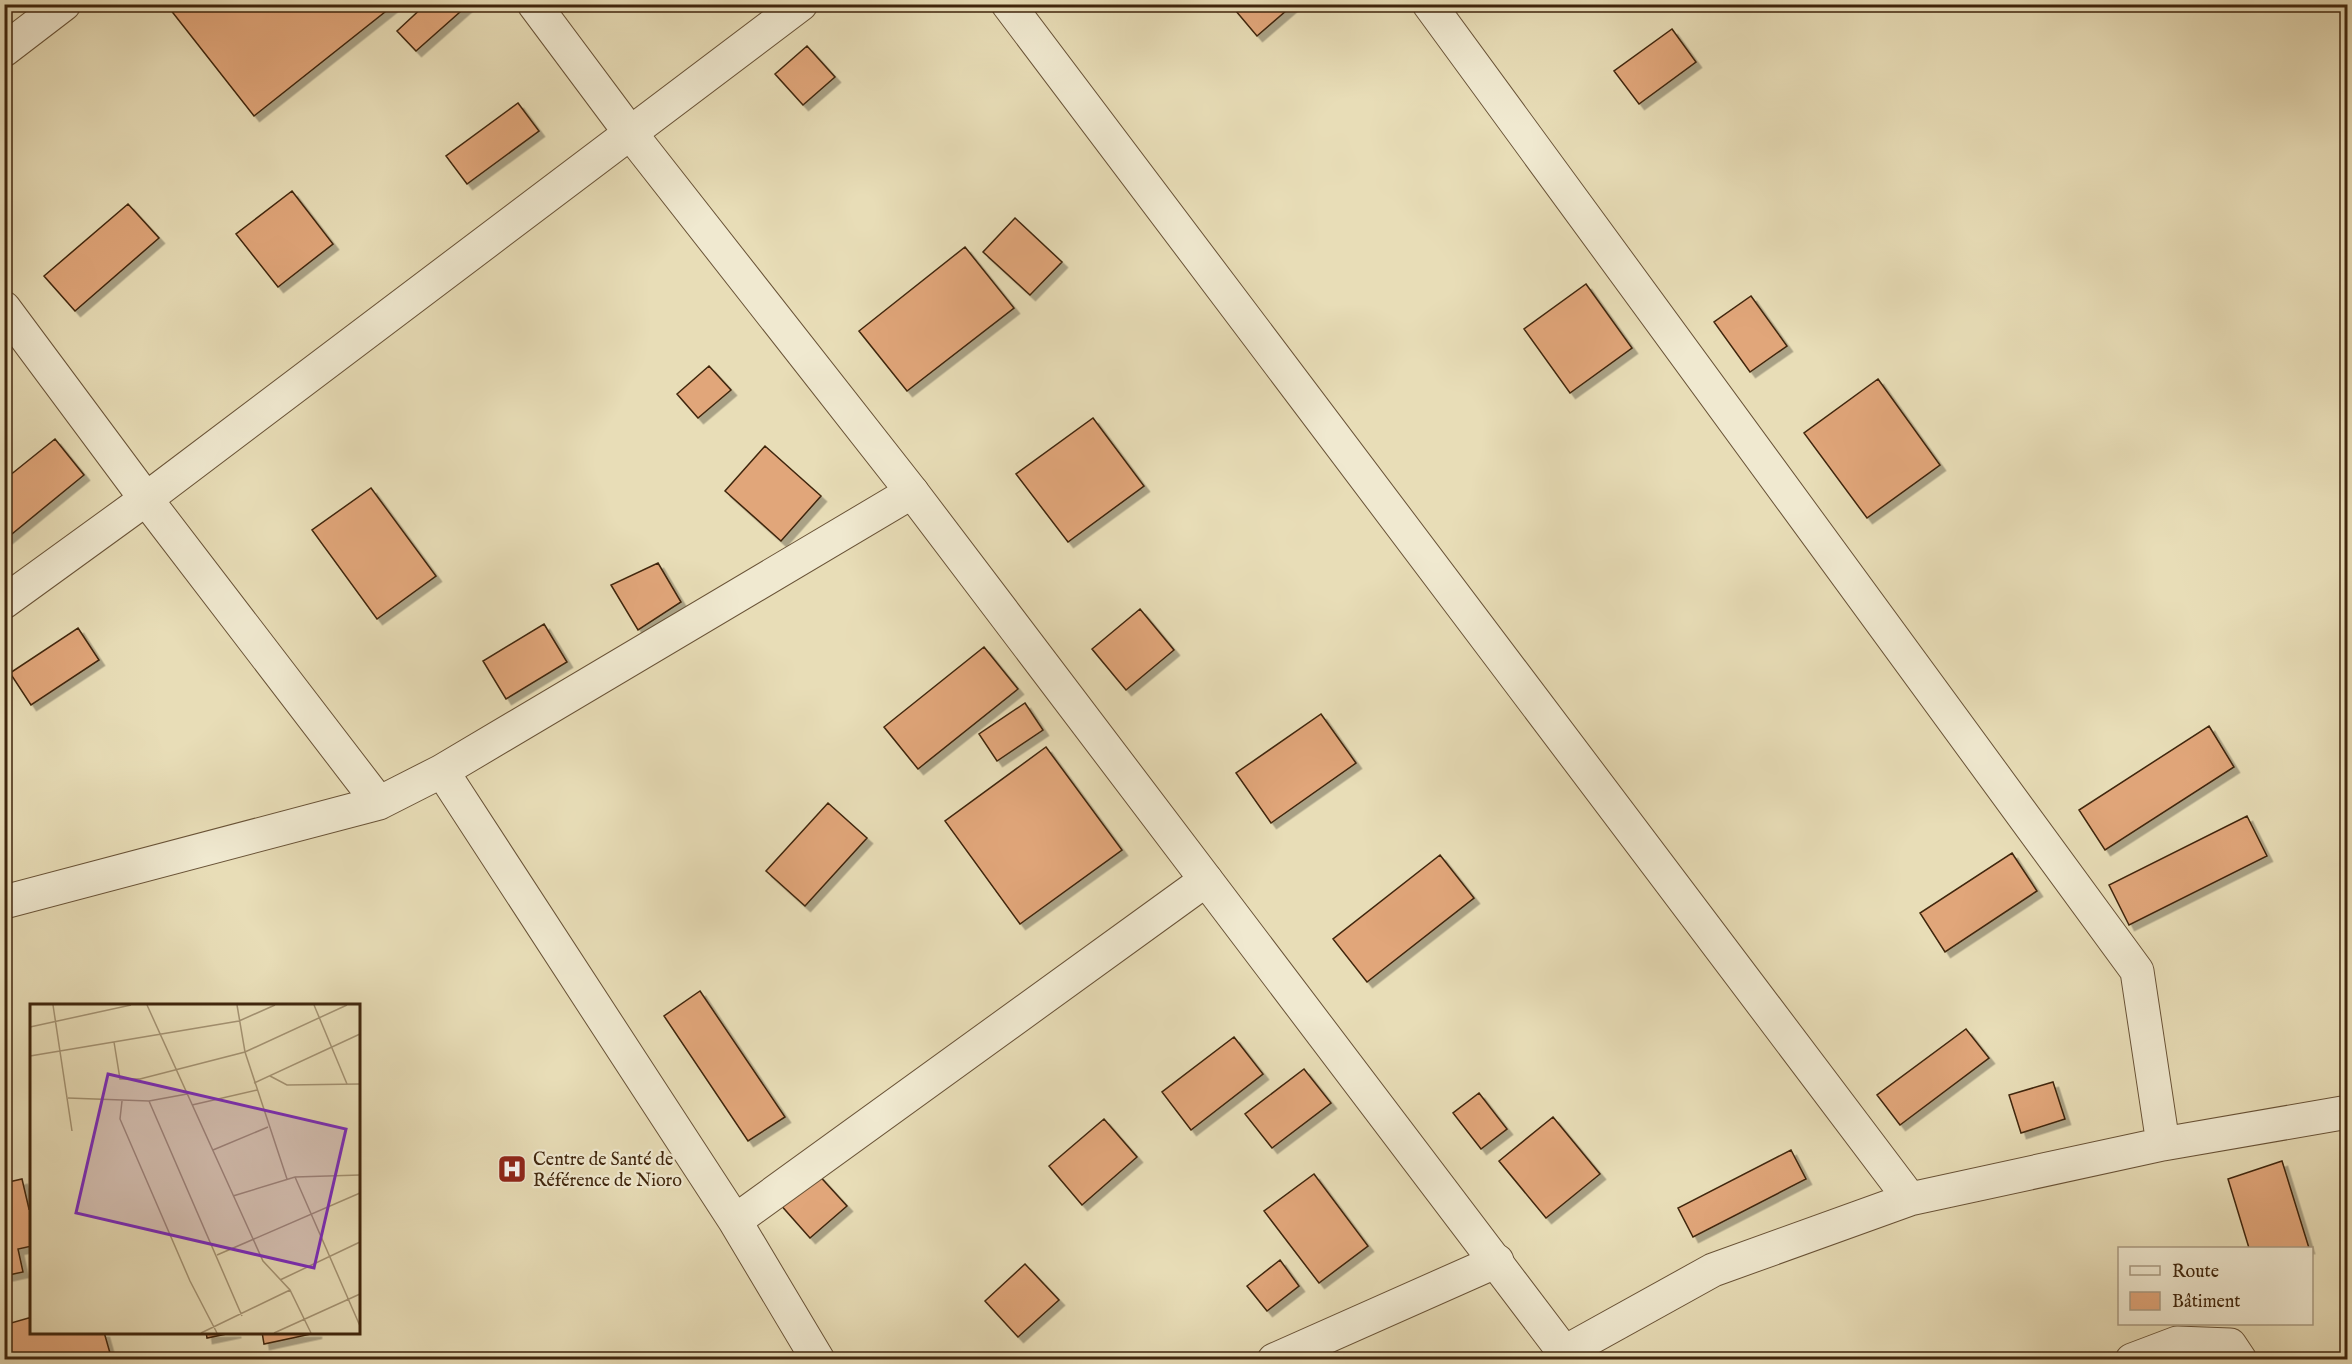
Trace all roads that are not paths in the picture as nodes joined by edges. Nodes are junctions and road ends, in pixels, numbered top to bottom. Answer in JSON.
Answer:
{"nodes":[{"id":1,"x":64,"y":4,"type":"edge"},
{"id":2,"x":534,"y":4,"type":"edge"},
{"id":3,"x":801,"y":4,"type":"edge"},
{"id":4,"x":1008,"y":4,"type":"edge"},
{"id":5,"x":1429,"y":4,"type":"edge"},
{"id":6,"x":4,"y":50,"type":"edge"},
{"id":7,"x":631,"y":134,"type":"junction"},
{"id":8,"x":4,"y":308,"type":"edge"},
{"id":9,"x":912,"y":492,"type":"junction"},
{"id":10,"x":146,"y":499,"type":"junction"},
{"id":11,"x":4,"y":602,"type":"edge"},
{"id":12,"x":442,"y":771,"type":"junction"},
{"id":13,"x":379,"y":803,"type":"junction"},
{"id":14,"x":1206,"y":880,"type":"junction"},
{"id":15,"x":4,"y":902,"type":"edge"},
{"id":16,"x":2348,"y":1112,"type":"edge"},
{"id":17,"x":2163,"y":1144,"type":"junction"},
{"id":18,"x":1910,"y":1199,"type":"junction"},
{"id":19,"x":735,"y":1221,"type":"junction"},
{"id":20,"x":1497,"y":1261,"type":"junction"},
{"id":21,"x":1567,"y":1356,"type":"edge"},
{"id":22,"x":818,"y":1359,"type":"edge"},
{"id":23,"x":1274,"y":1359,"type":"edge"},
{"id":24,"x":2132,"y":1359,"type":"edge"},
{"id":25,"x":2240,"y":1359,"type":"edge"}],
"edges":[{"from":1,"to":6,"type":"street"},
{"from":2,"to":7,"type":"street"},
{"from":3,"to":7,"type":"street"},
{"from":4,"to":18,"type":"street"},
{"from":5,"to":17,"type":"street"},
{"from":7,"to":9,"type":"street"},
{"from":7,"to":10,"type":"street"},
{"from":8,"to":10,"type":"street"},
{"from":9,"to":12,"type":"street"},
{"from":9,"to":14,"type":"street"},
{"from":10,"to":11,"type":"street"},
{"from":10,"to":13,"type":"street"},
{"from":12,"to":13,"type":"street"},
{"from":12,"to":19,"type":"street"},
{"from":13,"to":15,"type":"street"},
{"from":14,"to":19,"type":"street"},
{"from":14,"to":20,"type":"street"},
{"from":16,"to":17,"type":"street"},
{"from":17,"to":18,"type":"street"},
{"from":18,"to":21,"type":"street"},
{"from":19,"to":22,"type":"street"},
{"from":20,"to":21,"type":"street"},
{"from":20,"to":23,"type":"street"},
{"from":24,"to":25,"type":"street"}]}
